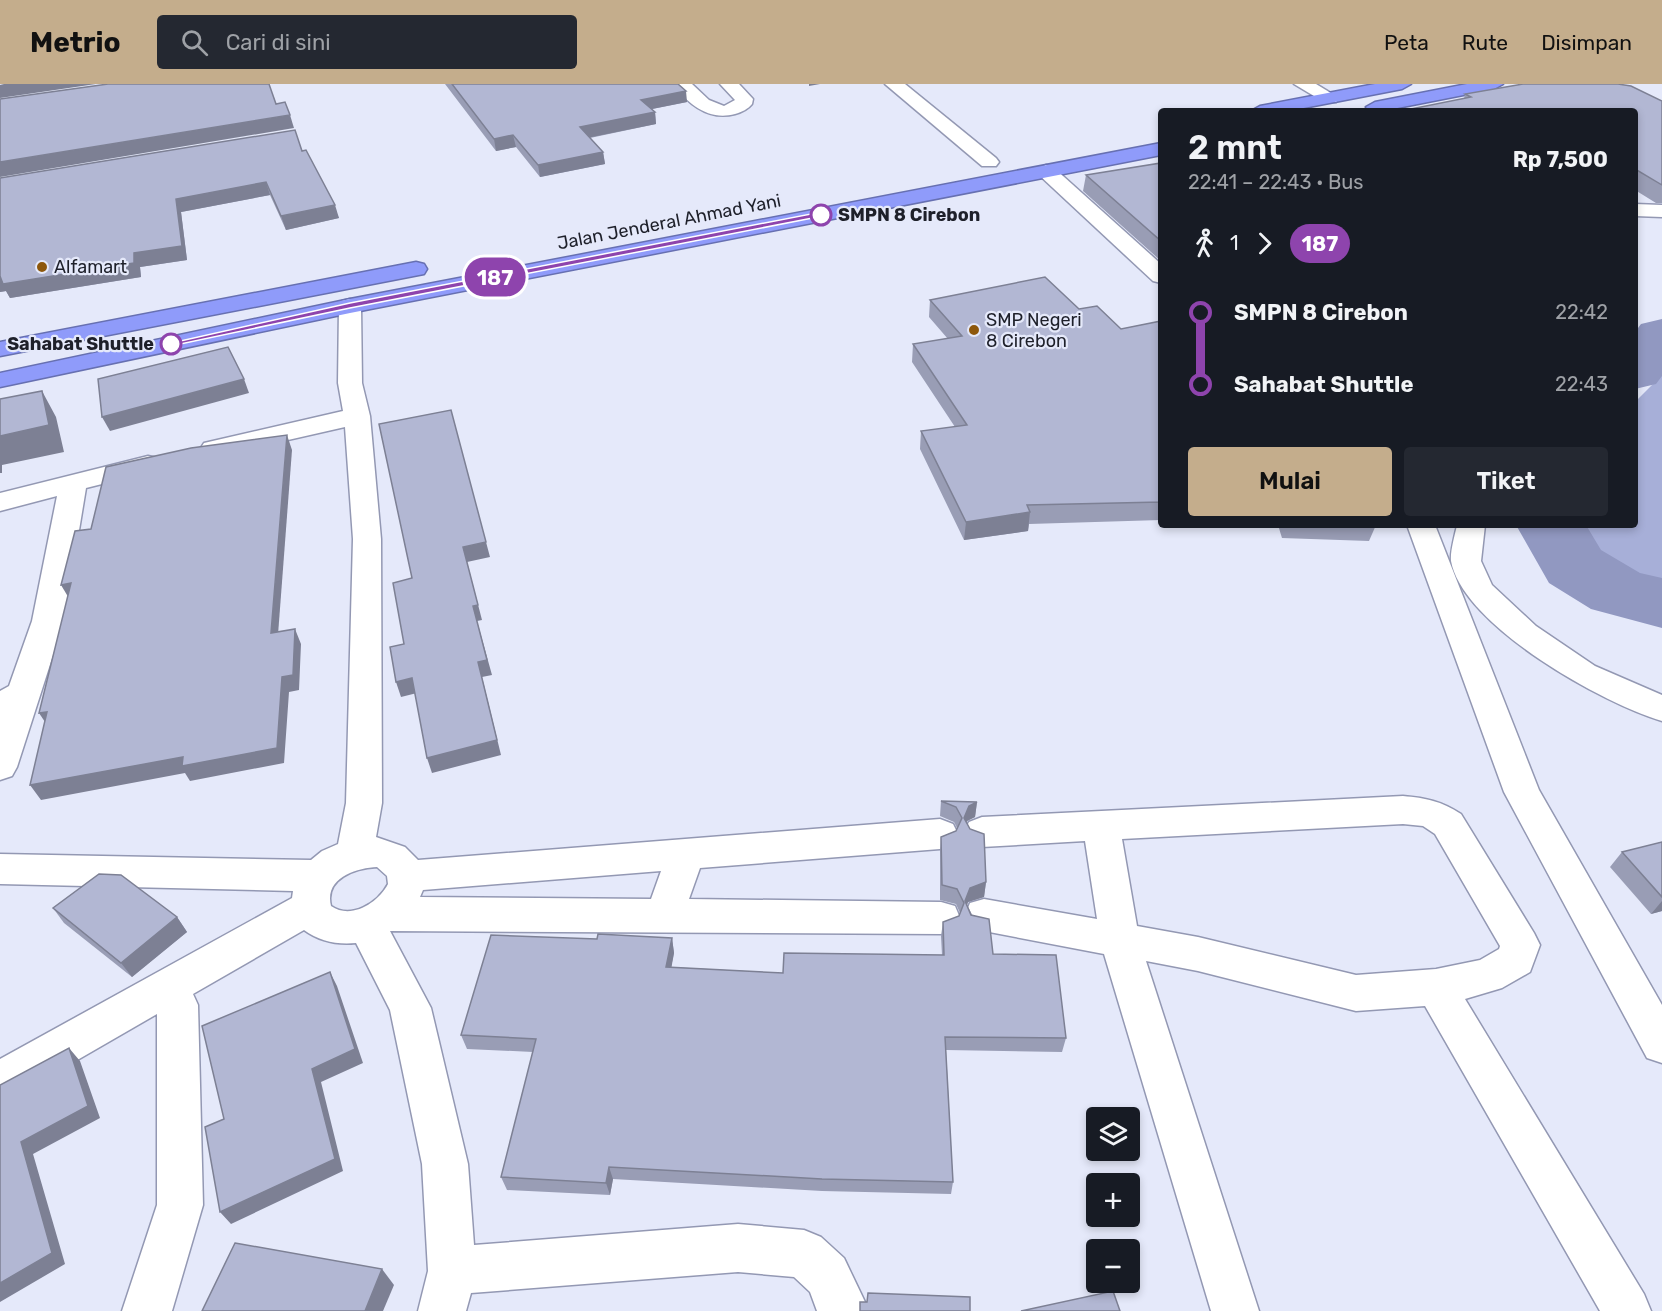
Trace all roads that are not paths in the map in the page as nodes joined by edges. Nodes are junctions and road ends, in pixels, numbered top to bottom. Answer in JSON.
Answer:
{"nodes":[{"id":1,"x":682,"y":84,"type":"edge"},
{"id":2,"x":729,"y":84,"type":"edge"},
{"id":3,"x":894,"y":84,"type":"edge"},
{"id":4,"x":1303,"y":84,"type":"edge"},
{"id":5,"x":1402,"y":84,"type":"edge"},
{"id":6,"x":1494,"y":84,"type":"edge"},
{"id":7,"x":1330,"y":98,"type":"junction"},
{"id":8,"x":1276,"y":108,"type":"edge"},
{"id":9,"x":1372,"y":108,"type":"edge"},
{"id":10,"x":1158,"y":131,"type":"edge"},
{"id":11,"x":1158,"y":150,"type":"edge"},
{"id":12,"x":989,"y":162,"type":"junction"},
{"id":13,"x":1046,"y":171,"type":"junction"},
{"id":14,"x":907,"y":178,"type":"dead end"},
{"id":15,"x":1638,"y":210,"type":"edge"},
{"id":16,"x":1662,"y":211,"type":"edge"},
{"id":17,"x":433,"y":266,"type":"dead end"},
{"id":18,"x":1158,"y":273,"type":"edge"},
{"id":19,"x":350,"y":306,"type":"junction"},
{"id":20,"x":0,"y":350,"type":"edge"},
{"id":21,"x":0,"y":380,"type":"edge"},
{"id":22,"x":357,"y":416,"type":"junction"},
{"id":23,"x":75,"y":481,"type":"junction"},
{"id":24,"x":0,"y":502,"type":"edge"},
{"id":25,"x":1422,"y":528,"type":"edge"},
{"id":26,"x":1471,"y":528,"type":"edge"},
{"id":27,"x":12,"y":699,"type":"edge"},
{"id":28,"x":1662,"y":709,"type":"edge"},
{"id":29,"x":0,"y":767,"type":"edge"},
{"id":30,"x":1101,"y":825,"type":"junction"},
{"id":31,"x":982,"y":832,"type":"edge"},
{"id":32,"x":940,"y":834,"type":"dead end"},
{"id":33,"x":355,"y":853,"type":"junction"},
{"id":34,"x":686,"y":854,"type":"junction"},
{"id":35,"x":0,"y":869,"type":"edge"},
{"id":36,"x":406,"y":876,"type":"junction"},
{"id":37,"x":314,"y":892,"type":"junction"},
{"id":38,"x":664,"y":915,"type":"junction"},
{"id":39,"x":984,"y":915,"type":"edge"},
{"id":40,"x":941,"y":918,"type":"dead end"},
{"id":41,"x":377,"y":919,"type":"junction"},
{"id":42,"x":1119,"y":938,"type":"junction"},
{"id":43,"x":1436,"y":987,"type":"junction"},
{"id":44,"x":178,"y":1005,"type":"dead end"},
{"id":45,"x":1662,"y":1044,"type":"edge"},
{"id":46,"x":0,"y":1082,"type":"edge"},
{"id":47,"x":447,"y":1291,"type":"edge"},
{"id":48,"x":147,"y":1311,"type":"edge"},
{"id":49,"x":841,"y":1311,"type":"edge"},
{"id":50,"x":1235,"y":1311,"type":"edge"},
{"id":51,"x":1627,"y":1311,"type":"edge"}],
"edges":[{"from":1,"to":2,"type":"street"},
{"from":3,"to":12,"type":"street"},
{"from":4,"to":7,"type":"street"},
{"from":5,"to":7,"type":"highway"},
{"from":6,"to":9,"type":"highway"},
{"from":7,"to":8,"type":"highway"},
{"from":10,"to":12,"type":"highway"},
{"from":11,"to":13,"type":"highway","name":"Jalan Jenderal Ahmad Yani"},
{"from":12,"to":14,"type":"highway"},
{"from":13,"to":18,"type":"street"},
{"from":13,"to":19,"type":"highway","name":"Jalan Jenderal Ahmad Yani"},
{"from":15,"to":16,"type":"street"},
{"from":17,"to":20,"type":"highway"},
{"from":19,"to":21,"type":"highway","name":"Jalan Jenderal Ahmad Yani"},
{"from":19,"to":22,"type":"street"},
{"from":22,"to":23,"type":"street"},
{"from":22,"to":33,"type":"street"},
{"from":23,"to":24,"type":"street"},
{"from":23,"to":27,"type":"street"},
{"from":25,"to":45,"type":"street"},
{"from":26,"to":28,"type":"street"},
{"from":27,"to":29,"type":"street"},
{"from":30,"to":31,"type":"street"},
{"from":30,"to":42,"type":"street"},
{"from":30,"to":43,"type":"street"},
{"from":32,"to":34,"type":"street"},
{"from":33,"to":36,"type":"street"},
{"from":33,"to":37,"type":"street"},
{"from":34,"to":36,"type":"street"},
{"from":34,"to":38,"type":"street"},
{"from":35,"to":37,"type":"street"},
{"from":36,"to":41,"type":"street"},
{"from":37,"to":41,"type":"street"},
{"from":37,"to":46,"type":"street"},
{"from":38,"to":40,"type":"street"},
{"from":38,"to":41,"type":"street"},
{"from":39,"to":42,"type":"street"},
{"from":41,"to":47,"type":"street"},
{"from":42,"to":43,"type":"street"},
{"from":42,"to":50,"type":"street"},
{"from":43,"to":51,"type":"street"},
{"from":44,"to":48,"type":"street"},
{"from":47,"to":49,"type":"street"}]}
